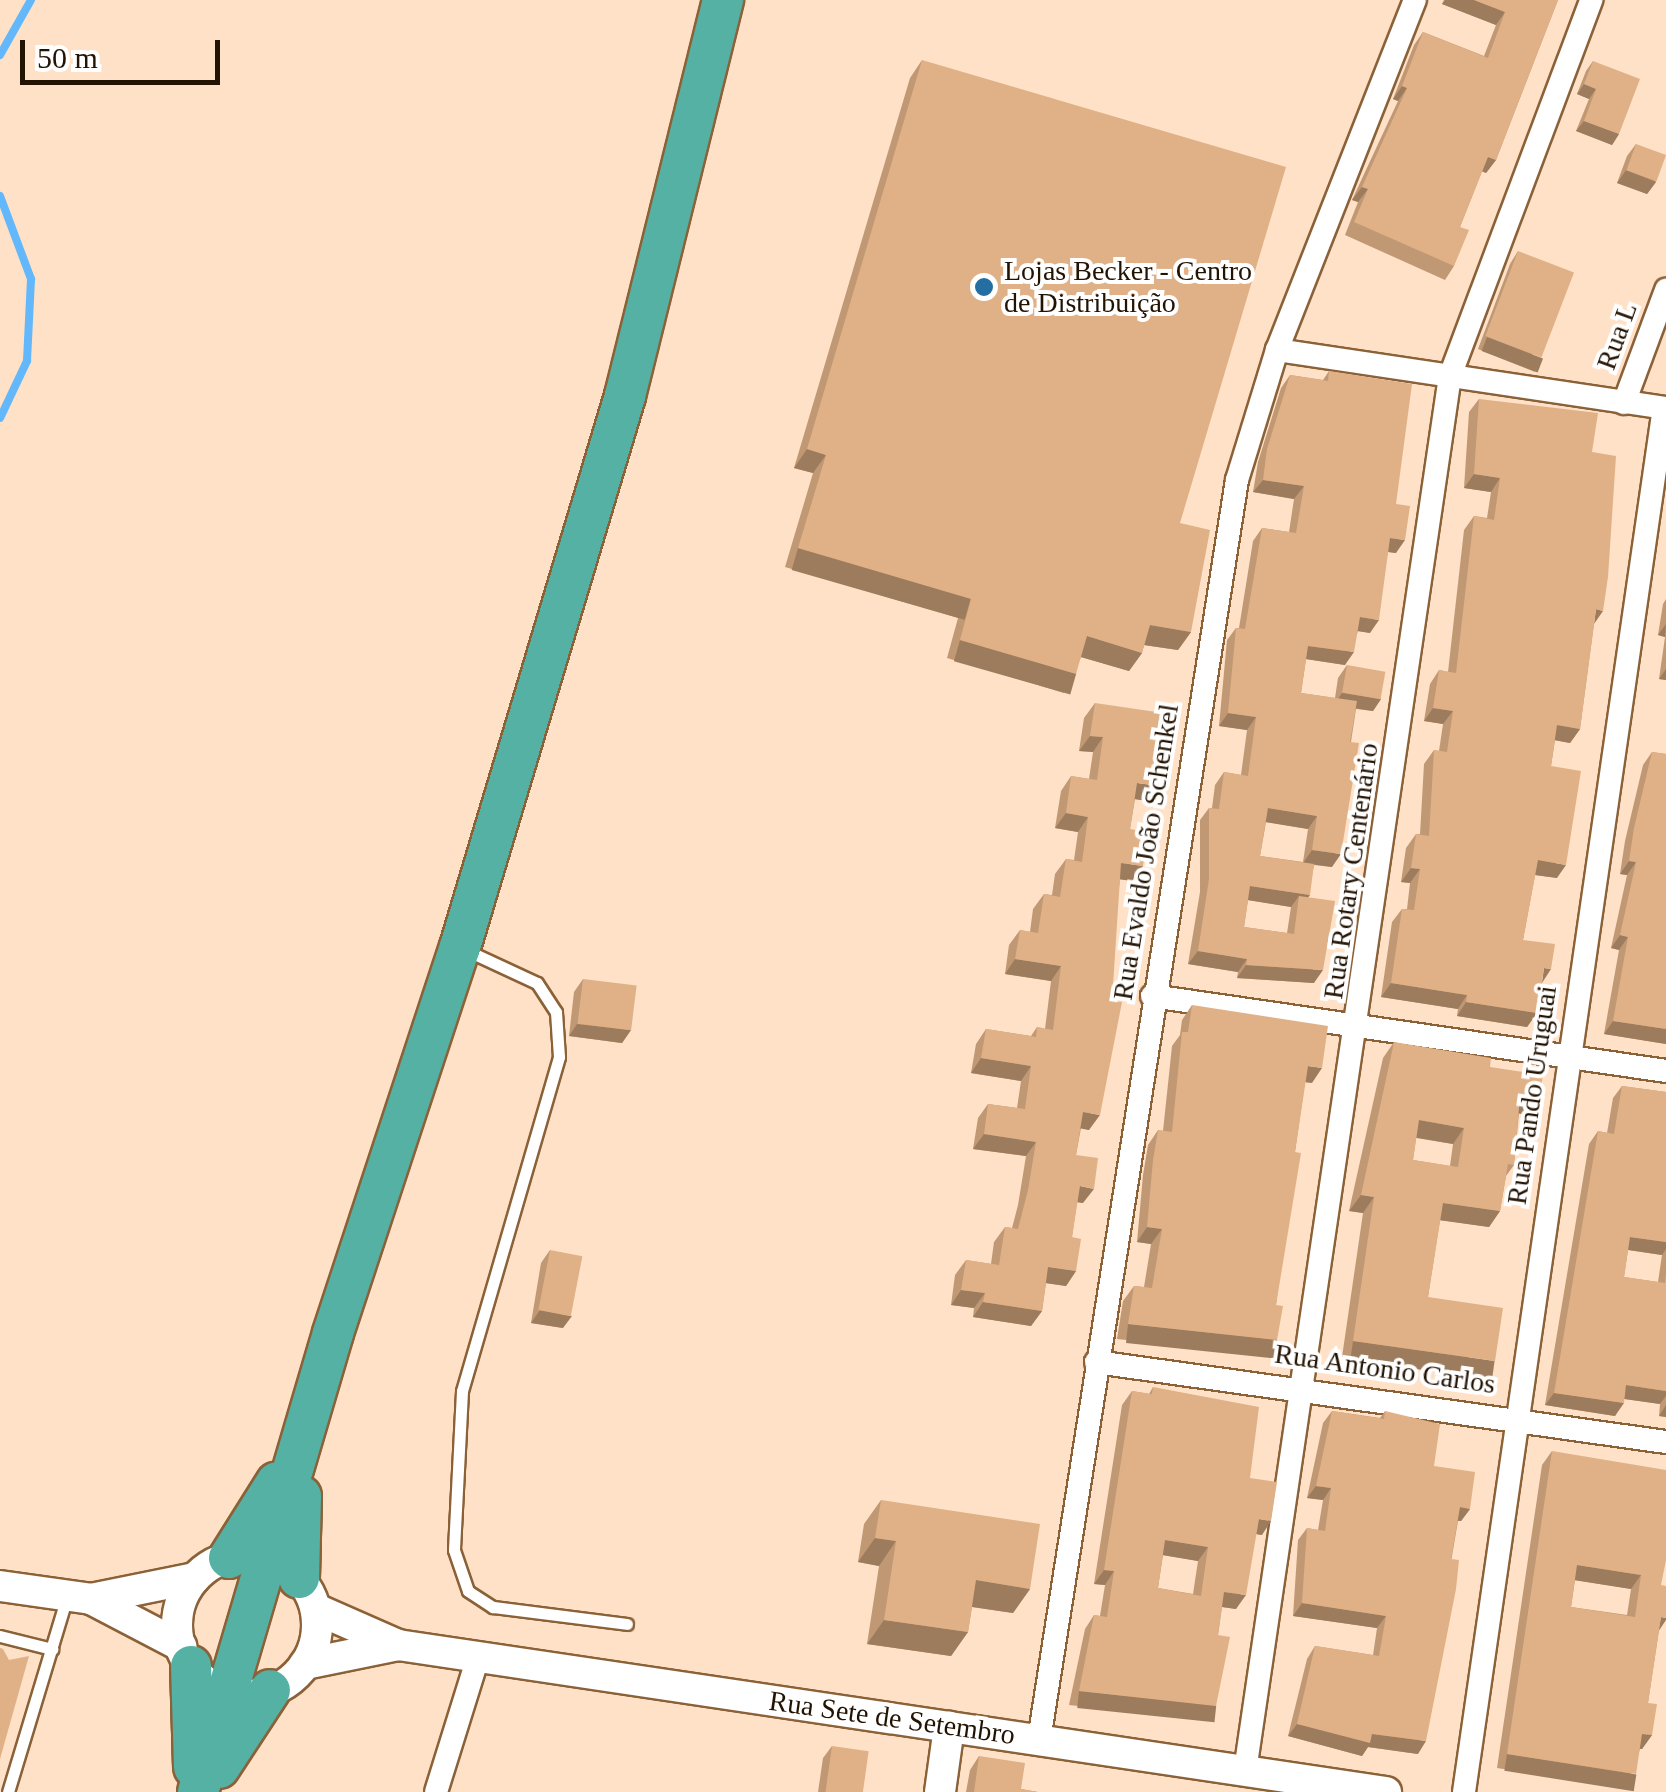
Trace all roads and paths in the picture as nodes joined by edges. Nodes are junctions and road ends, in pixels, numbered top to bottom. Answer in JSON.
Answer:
{"nodes":[{"id":1,"x":723,"y":0,"type":"edge"},
{"id":2,"x":1415,"y":0,"type":"edge"},
{"id":3,"x":1591,"y":0,"type":"edge"},
{"id":4,"x":1666,"y":290,"type":"edge"},
{"id":5,"x":1278,"y":350,"type":"junction"},
{"id":6,"x":1450,"y":376,"type":"junction"},
{"id":7,"x":1624,"y":402,"type":"junction"},
{"id":8,"x":1665,"y":408,"type":"edge"},
{"id":9,"x":460,"y":947,"type":"junction"},
{"id":10,"x":1152,"y":996,"type":"junction"},
{"id":11,"x":1359,"y":1028,"type":"junction"},
{"id":12,"x":1568,"y":1057,"type":"junction"},
{"id":13,"x":1666,"y":1071,"type":"edge"},
{"id":14,"x":1096,"y":1362,"type":"junction"},
{"id":15,"x":1304,"y":1388,"type":"junction"},
{"id":16,"x":1516,"y":1417,"type":"junction"},
{"id":17,"x":1666,"y":1442,"type":"edge"},
{"id":18,"x":278,"y":1576,"type":"junction"},
{"id":19,"x":194,"y":1578,"type":"junction"},
{"id":20,"x":1,"y":1592,"type":"edge"},
{"id":21,"x":79,"y":1598,"type":"junction"},
{"id":22,"x":628,"y":1624,"type":"dead end"},
{"id":23,"x":6,"y":1637,"type":"edge"},
{"id":24,"x":398,"y":1645,"type":"junction"},
{"id":25,"x":52,"y":1649,"type":"junction"},
{"id":26,"x":186,"y":1656,"type":"junction"},
{"id":27,"x":478,"y":1657,"type":"junction"},
{"id":28,"x":6,"y":1660,"type":"edge"},
{"id":29,"x":305,"y":1664,"type":"junction"},
{"id":30,"x":270,"y":1690,"type":"junction"},
{"id":31,"x":228,"y":1694,"type":"junction"},
{"id":32,"x":949,"y":1727,"type":"junction"},
{"id":33,"x":1039,"y":1740,"type":"junction"},
{"id":34,"x":1245,"y":1771,"type":"junction"},
{"id":35,"x":8,"y":1792,"type":"edge"},
{"id":36,"x":198,"y":1792,"type":"edge"},
{"id":37,"x":436,"y":1792,"type":"edge"},
{"id":38,"x":940,"y":1792,"type":"edge"},
{"id":39,"x":1386,"y":1792,"type":"edge"},
{"id":40,"x":1464,"y":1792,"type":"edge"}],
"edges":[{"from":1,"to":9,"type":"highway"},
{"from":2,"to":5,"type":"street","name":"Rua Evaldo João Schenkel"},
{"from":3,"to":6,"type":"street","name":"Rua Rotary Centenário"},
{"from":4,"to":7,"type":"street","name":"Rua L"},
{"from":5,"to":6,"type":"street"},
{"from":5,"to":10,"type":"street","name":"Rua Evaldo João Schenkel"},
{"from":6,"to":7,"type":"street"},
{"from":6,"to":11,"type":"street","name":"Rua Rotary Centenário"},
{"from":7,"to":8,"type":"street"},
{"from":8,"to":12,"type":"street","name":"Rua Pando Uruguai"},
{"from":9,"to":18,"type":"highway"},
{"from":9,"to":22,"type":"lane"},
{"from":10,"to":11,"type":"street"},
{"from":10,"to":14,"type":"street","name":"Rua Evaldo João Schenkel"},
{"from":11,"to":12,"type":"street"},
{"from":11,"to":15,"type":"street","name":"Rua Rotary Centenário"},
{"from":12,"to":13,"type":"street"},
{"from":12,"to":16,"type":"street","name":"Rua Pando Uruguai"},
{"from":14,"to":15,"type":"street","name":"Rua Antonio Carlos"},
{"from":14,"to":33,"type":"street","name":"Rua Evaldo João Schenkel"},
{"from":15,"to":16,"type":"street","name":"Rua Antonio Carlos"},
{"from":15,"to":34,"type":"street","name":"Rua Rotary Centenário"},
{"from":16,"to":17,"type":"street","name":"Rua Antonio Carlos"},
{"from":16,"to":40,"type":"street","name":"Rua Pando Uruguai"},
{"from":18,"to":19,"type":"street"},
{"from":18,"to":24,"type":"street","name":"Rua Sete de Setembro"},
{"from":18,"to":29,"type":"street"},
{"from":18,"to":31,"type":"highway"},
{"from":19,"to":21,"type":"street"},
{"from":19,"to":26,"type":"street"},
{"from":20,"to":21,"type":"street"},
{"from":21,"to":25,"type":"lane"},
{"from":21,"to":26,"type":"street"},
{"from":23,"to":25,"type":"lane"},
{"from":23,"to":28,"type":"lane"},
{"from":24,"to":27,"type":"street","name":"Rua Sete de Setembro"},
{"from":24,"to":29,"type":"street","name":"Rua Sete de Setembro"},
{"from":25,"to":35,"type":"lane"},
{"from":26,"to":31,"type":"street"},
{"from":26,"to":36,"type":"highway"},
{"from":27,"to":32,"type":"street","name":"Rua Sete de Setembro"},
{"from":27,"to":37,"type":"street"},
{"from":29,"to":30,"type":"street"},
{"from":30,"to":31,"type":"street"},
{"from":30,"to":36,"type":"highway"},
{"from":31,"to":36,"type":"highway"},
{"from":32,"to":33,"type":"street","name":"Rua Sete de Setembro"},
{"from":32,"to":38,"type":"street"},
{"from":33,"to":34,"type":"street","name":"Rua Sete de Setembro"},
{"from":34,"to":39,"type":"street","name":"Rua Sete de Setembro"}]}
